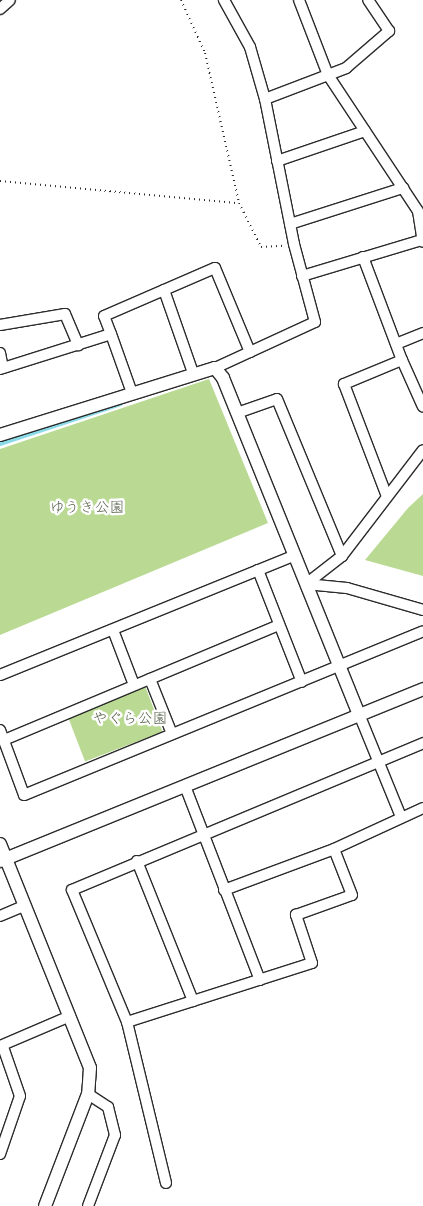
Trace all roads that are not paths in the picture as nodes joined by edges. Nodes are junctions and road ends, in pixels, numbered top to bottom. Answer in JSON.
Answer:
{"nodes":[{"id":1,"x":10,"y":0,"type":"edge"},
{"id":2,"x":224,"y":0,"type":"edge"},
{"id":3,"x":299,"y":0,"type":"edge"},
{"id":4,"x":368,"y":0,"type":"edge"},
{"id":5,"x":0,"y":9,"type":"edge"},
{"id":6,"x":328,"y":75,"type":"junction"},
{"id":7,"x":265,"y":98,"type":"junction"},
{"id":8,"x":365,"y":131,"type":"junction"},
{"id":9,"x":277,"y":161,"type":"junction"},
{"id":10,"x":402,"y":188,"type":"junction"},
{"id":11,"x":290,"y":224,"type":"junction"},
{"id":12,"x":422,"y":241,"type":"edge"},
{"id":13,"x":363,"y":258,"type":"junction"},
{"id":14,"x":302,"y":276,"type":"junction"},
{"id":15,"x":164,"y":290,"type":"junction"},
{"id":16,"x":0,"y":325,"type":"edge"},
{"id":17,"x":423,"y":333,"type":"edge"},
{"id":18,"x":111,"y":334,"type":"junction"},
{"id":19,"x":396,"y":344,"type":"junction"},
{"id":20,"x":78,"y":345,"type":"junction"},
{"id":21,"x":250,"y":352,"type":"junction"},
{"id":22,"x":0,"y":353,"type":"edge"},
{"id":23,"x":402,"y":360,"type":"junction"},
{"id":24,"x":215,"y":368,"type":"junction"},
{"id":25,"x":2,"y":369,"type":"edge"},
{"id":26,"x":192,"y":373,"type":"junction"},
{"id":27,"x":132,"y":392,"type":"junction"},
{"id":28,"x":423,"y":408,"type":"edge"},
{"id":29,"x":237,"y":413,"type":"junction"},
{"id":30,"x":0,"y":435,"type":"edge"},
{"id":31,"x":423,"y":450,"type":"edge"},
{"id":32,"x":386,"y":494,"type":"junction"},
{"id":33,"x":295,"y":555,"type":"junction"},
{"id":34,"x":342,"y":556,"type":"junction"},
{"id":35,"x":258,"y":570,"type":"junction"},
{"id":36,"x":306,"y":584,"type":"junction"},
{"id":37,"x":423,"y":610,"type":"edge"},
{"id":38,"x":279,"y":625,"type":"junction"},
{"id":39,"x":113,"y":630,"type":"junction"},
{"id":40,"x":423,"y":631,"type":"edge"},
{"id":41,"x":339,"y":666,"type":"junction"},
{"id":42,"x":0,"y":675,"type":"edge"},
{"id":43,"x":150,"y":679,"type":"junction"},
{"id":44,"x":302,"y":682,"type":"junction"},
{"id":45,"x":134,"y":685,"type":"junction"},
{"id":46,"x":423,"y":689,"type":"edge"},
{"id":47,"x":359,"y":714,"type":"junction"},
{"id":48,"x":172,"y":734,"type":"junction"},
{"id":49,"x":2,"y":735,"type":"edge"},
{"id":50,"x":423,"y":743,"type":"edge"},
{"id":51,"x":378,"y":761,"type":"junction"},
{"id":52,"x":185,"y":786,"type":"junction"},
{"id":53,"x":423,"y":808,"type":"edge"},
{"id":54,"x":401,"y":817,"type":"junction"},
{"id":55,"x":201,"y":832,"type":"junction"},
{"id":56,"x":0,"y":844,"type":"edge"},
{"id":57,"x":334,"y":849,"type":"junction"},
{"id":58,"x":3,"y":860,"type":"edge"},
{"id":59,"x":137,"y":861,"type":"junction"},
{"id":60,"x":224,"y":890,"type":"junction"},
{"id":61,"x":24,"y":906,"type":"junction"},
{"id":62,"x":0,"y":916,"type":"edge"},
{"id":63,"x":260,"y":980,"type":"junction"},
{"id":64,"x":193,"y":1001,"type":"junction"},
{"id":65,"x":70,"y":1016,"type":"junction"},
{"id":66,"x":127,"y":1022,"type":"junction"},
{"id":67,"x":1,"y":1047,"type":"edge"},
{"id":68,"x":88,"y":1094,"type":"junction"},
{"id":69,"x":0,"y":1154,"type":"edge"},
{"id":70,"x":166,"y":1183,"type":"dead end"},
{"id":71,"x":45,"y":1206,"type":"edge"},
{"id":72,"x":88,"y":1206,"type":"edge"}],
"edges":[{"from":1,"to":5,"type":"street"},
{"from":2,"to":7,"type":"street"},
{"from":3,"to":6,"type":"street"},
{"from":4,"to":6,"type":"street"},
{"from":6,"to":7,"type":"street"},
{"from":6,"to":8,"type":"street"},
{"from":7,"to":9,"type":"street"},
{"from":8,"to":9,"type":"street"},
{"from":8,"to":10,"type":"street"},
{"from":9,"to":11,"type":"street"},
{"from":10,"to":11,"type":"street"},
{"from":10,"to":12,"type":"street"},
{"from":11,"to":14,"type":"street"},
{"from":12,"to":13,"type":"street"},
{"from":13,"to":14,"type":"street"},
{"from":13,"to":19,"type":"street"},
{"from":14,"to":21,"type":"street"},
{"from":15,"to":18,"type":"street"},
{"from":15,"to":21,"type":"street"},
{"from":15,"to":26,"type":"street"},
{"from":16,"to":20,"type":"street"},
{"from":17,"to":19,"type":"street"},
{"from":18,"to":20,"type":"street"},
{"from":18,"to":27,"type":"street"},
{"from":19,"to":23,"type":"street"},
{"from":20,"to":25,"type":"street"},
{"from":21,"to":24,"type":"street"},
{"from":22,"to":25,"type":"street"},
{"from":23,"to":28,"type":"street"},
{"from":23,"to":32,"type":"street"},
{"from":24,"to":26,"type":"street"},
{"from":24,"to":29,"type":"street"},
{"from":26,"to":27,"type":"street"},
{"from":27,"to":30,"type":"street"},
{"from":29,"to":33,"type":"street"},
{"from":29,"to":34,"type":"street"},
{"from":31,"to":32,"type":"street"},
{"from":32,"to":34,"type":"street"},
{"from":33,"to":35,"type":"street"},
{"from":33,"to":36,"type":"street"},
{"from":34,"to":36,"type":"street"},
{"from":35,"to":38,"type":"street"},
{"from":35,"to":39,"type":"street"},
{"from":36,"to":37,"type":"street"},
{"from":36,"to":41,"type":"street"},
{"from":38,"to":43,"type":"street"},
{"from":38,"to":44,"type":"street"},
{"from":39,"to":42,"type":"street"},
{"from":39,"to":45,"type":"street"},
{"from":40,"to":41,"type":"street"},
{"from":41,"to":44,"type":"street"},
{"from":41,"to":47,"type":"street"},
{"from":43,"to":45,"type":"street"},
{"from":43,"to":48,"type":"street"},
{"from":44,"to":48,"type":"street"},
{"from":45,"to":49,"type":"street"},
{"from":46,"to":47,"type":"street"},
{"from":47,"to":51,"type":"street"},
{"from":47,"to":52,"type":"street"},
{"from":48,"to":49,"type":"street"},
{"from":50,"to":51,"type":"street"},
{"from":51,"to":54,"type":"street"},
{"from":51,"to":55,"type":"street"},
{"from":52,"to":55,"type":"street"},
{"from":52,"to":58,"type":"street"},
{"from":53,"to":54,"type":"street"},
{"from":54,"to":57,"type":"street"},
{"from":55,"to":59,"type":"street"},
{"from":55,"to":60,"type":"street"},
{"from":56,"to":58,"type":"street"},
{"from":57,"to":60,"type":"street"},
{"from":57,"to":63,"type":"street"},
{"from":58,"to":61,"type":"street"},
{"from":59,"to":64,"type":"street"},
{"from":59,"to":66,"type":"street"},
{"from":60,"to":63,"type":"street"},
{"from":61,"to":62,"type":"street"},
{"from":61,"to":65,"type":"street"},
{"from":63,"to":64,"type":"street"},
{"from":64,"to":66,"type":"street"},
{"from":65,"to":67,"type":"street"},
{"from":65,"to":68,"type":"street"},
{"from":66,"to":70,"type":"street"},
{"from":67,"to":69,"type":"street"},
{"from":68,"to":71,"type":"street"},
{"from":68,"to":72,"type":"street"}]}
